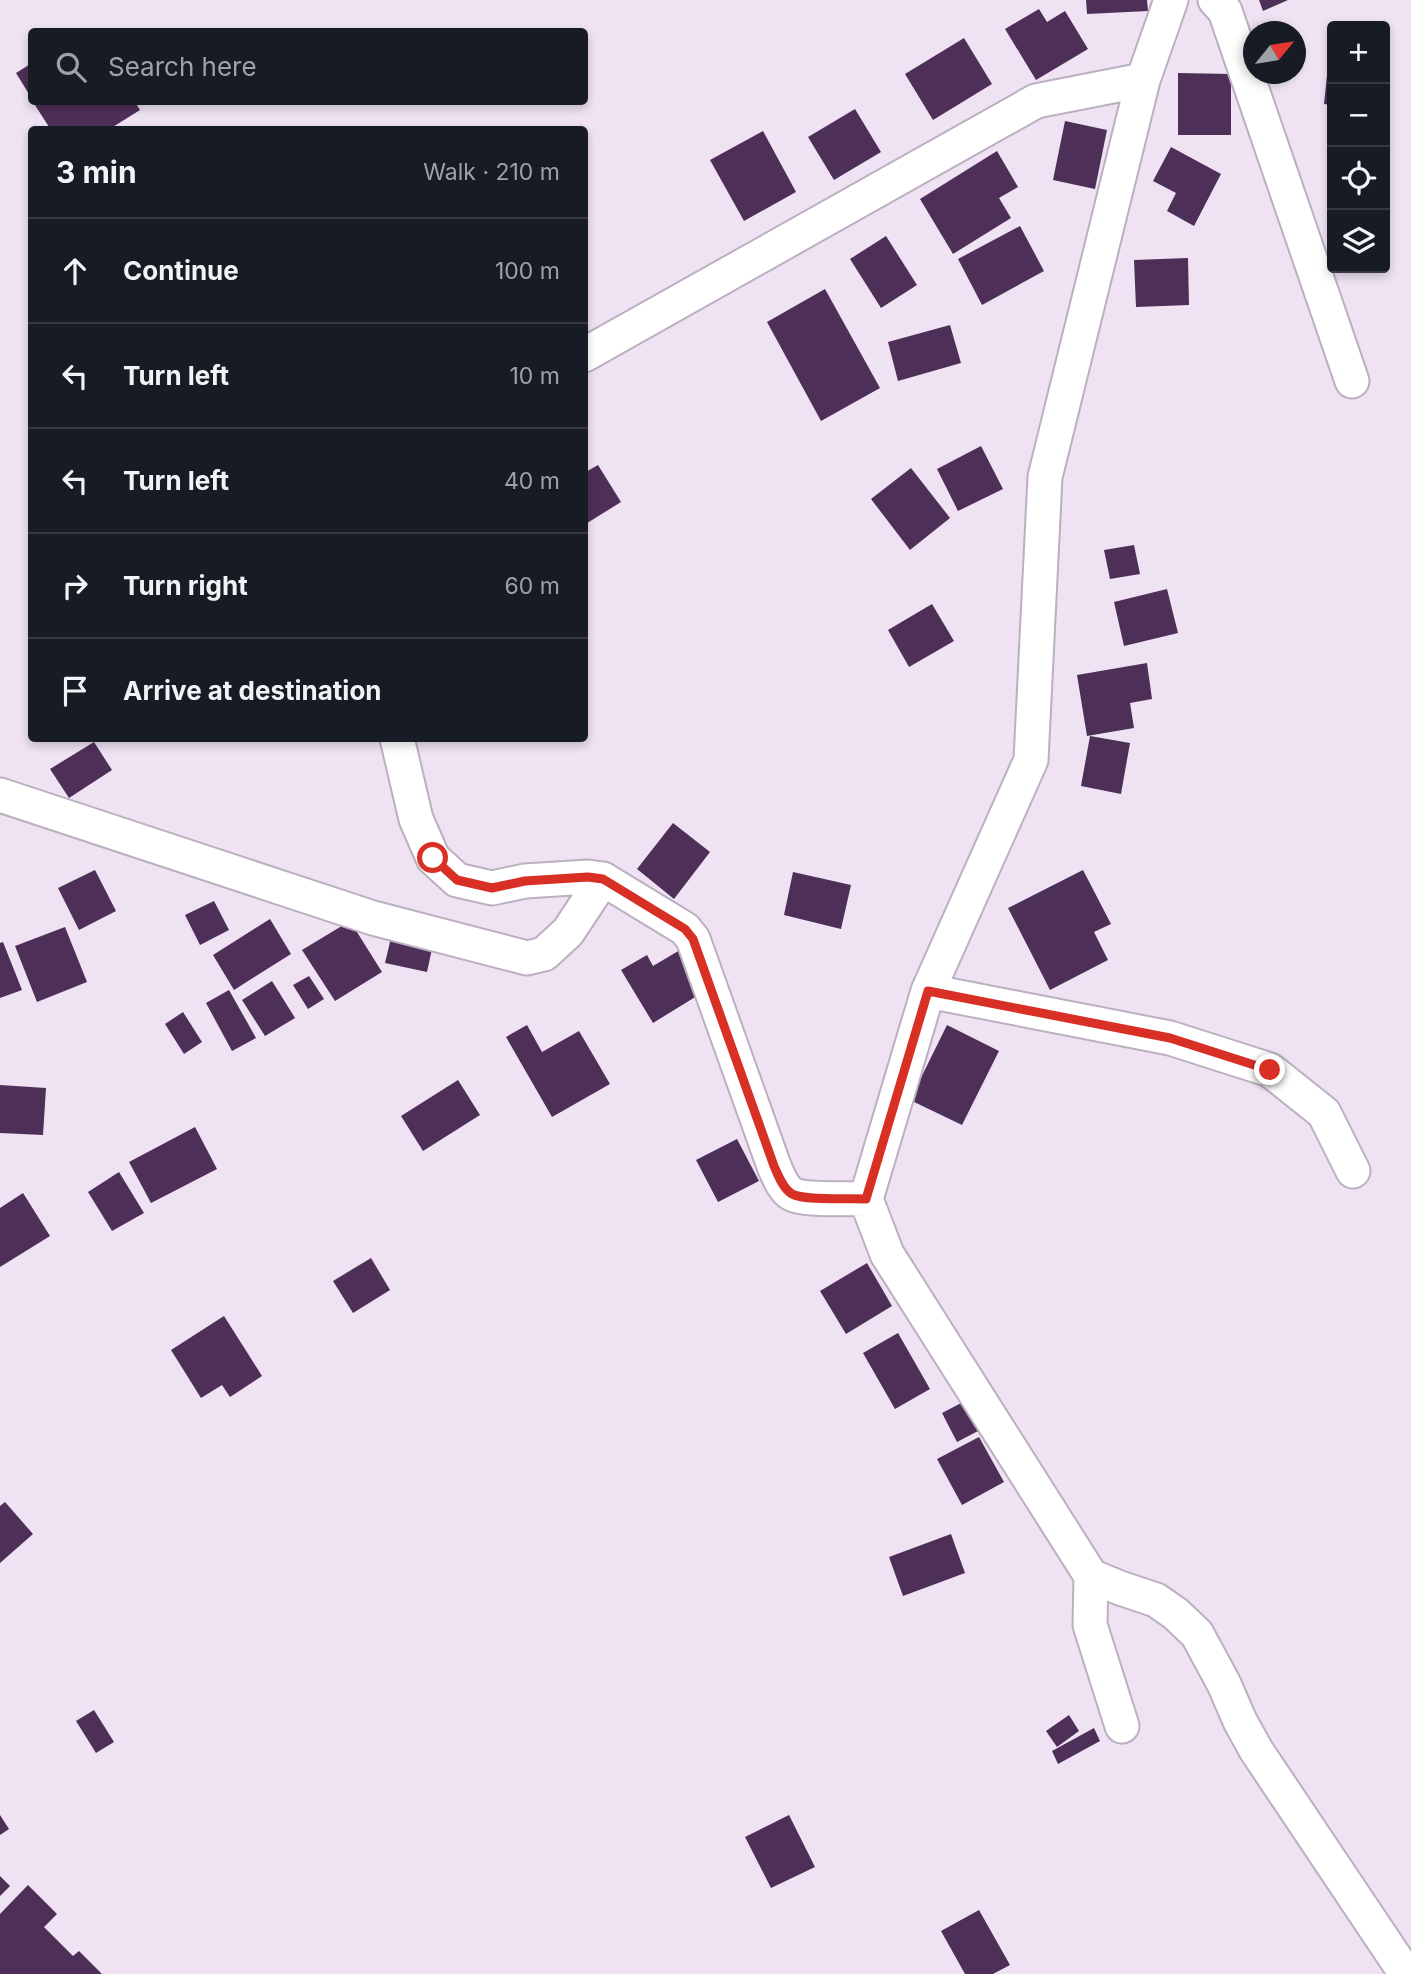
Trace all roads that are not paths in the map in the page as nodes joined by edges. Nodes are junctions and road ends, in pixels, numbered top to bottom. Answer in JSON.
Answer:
{"nodes":[{"id":1,"x":1171,"y":0,"type":"edge"},
{"id":2,"x":1215,"y":0,"type":"edge"},
{"id":3,"x":1143,"y":80,"type":"junction"},
{"id":4,"x":588,"y":353,"type":"edge"},
{"id":5,"x":1352,"y":381,"type":"dead end"},
{"id":6,"x":398,"y":742,"type":"edge"},
{"id":7,"x":0,"y":795,"type":"edge"},
{"id":8,"x":603,"y":879,"type":"junction"},
{"id":9,"x":928,"y":991,"type":"junction"},
{"id":10,"x":1353,"y":1171,"type":"dead end"},
{"id":11,"x":866,"y":1199,"type":"junction"},
{"id":12,"x":1091,"y":1576,"type":"junction"},
{"id":13,"x":1122,"y":1726,"type":"dead end"},
{"id":14,"x":1406,"y":1974,"type":"edge"}],
"edges":[{"from":1,"to":3,"type":"street"},
{"from":2,"to":5,"type":"street"},
{"from":3,"to":4,"type":"street"},
{"from":3,"to":9,"type":"street"},
{"from":6,"to":8,"type":"street"},
{"from":7,"to":8,"type":"street"},
{"from":8,"to":11,"type":"street"},
{"from":9,"to":10,"type":"street"},
{"from":9,"to":11,"type":"street"},
{"from":11,"to":12,"type":"street"},
{"from":12,"to":13,"type":"street"},
{"from":12,"to":14,"type":"street"}]}
